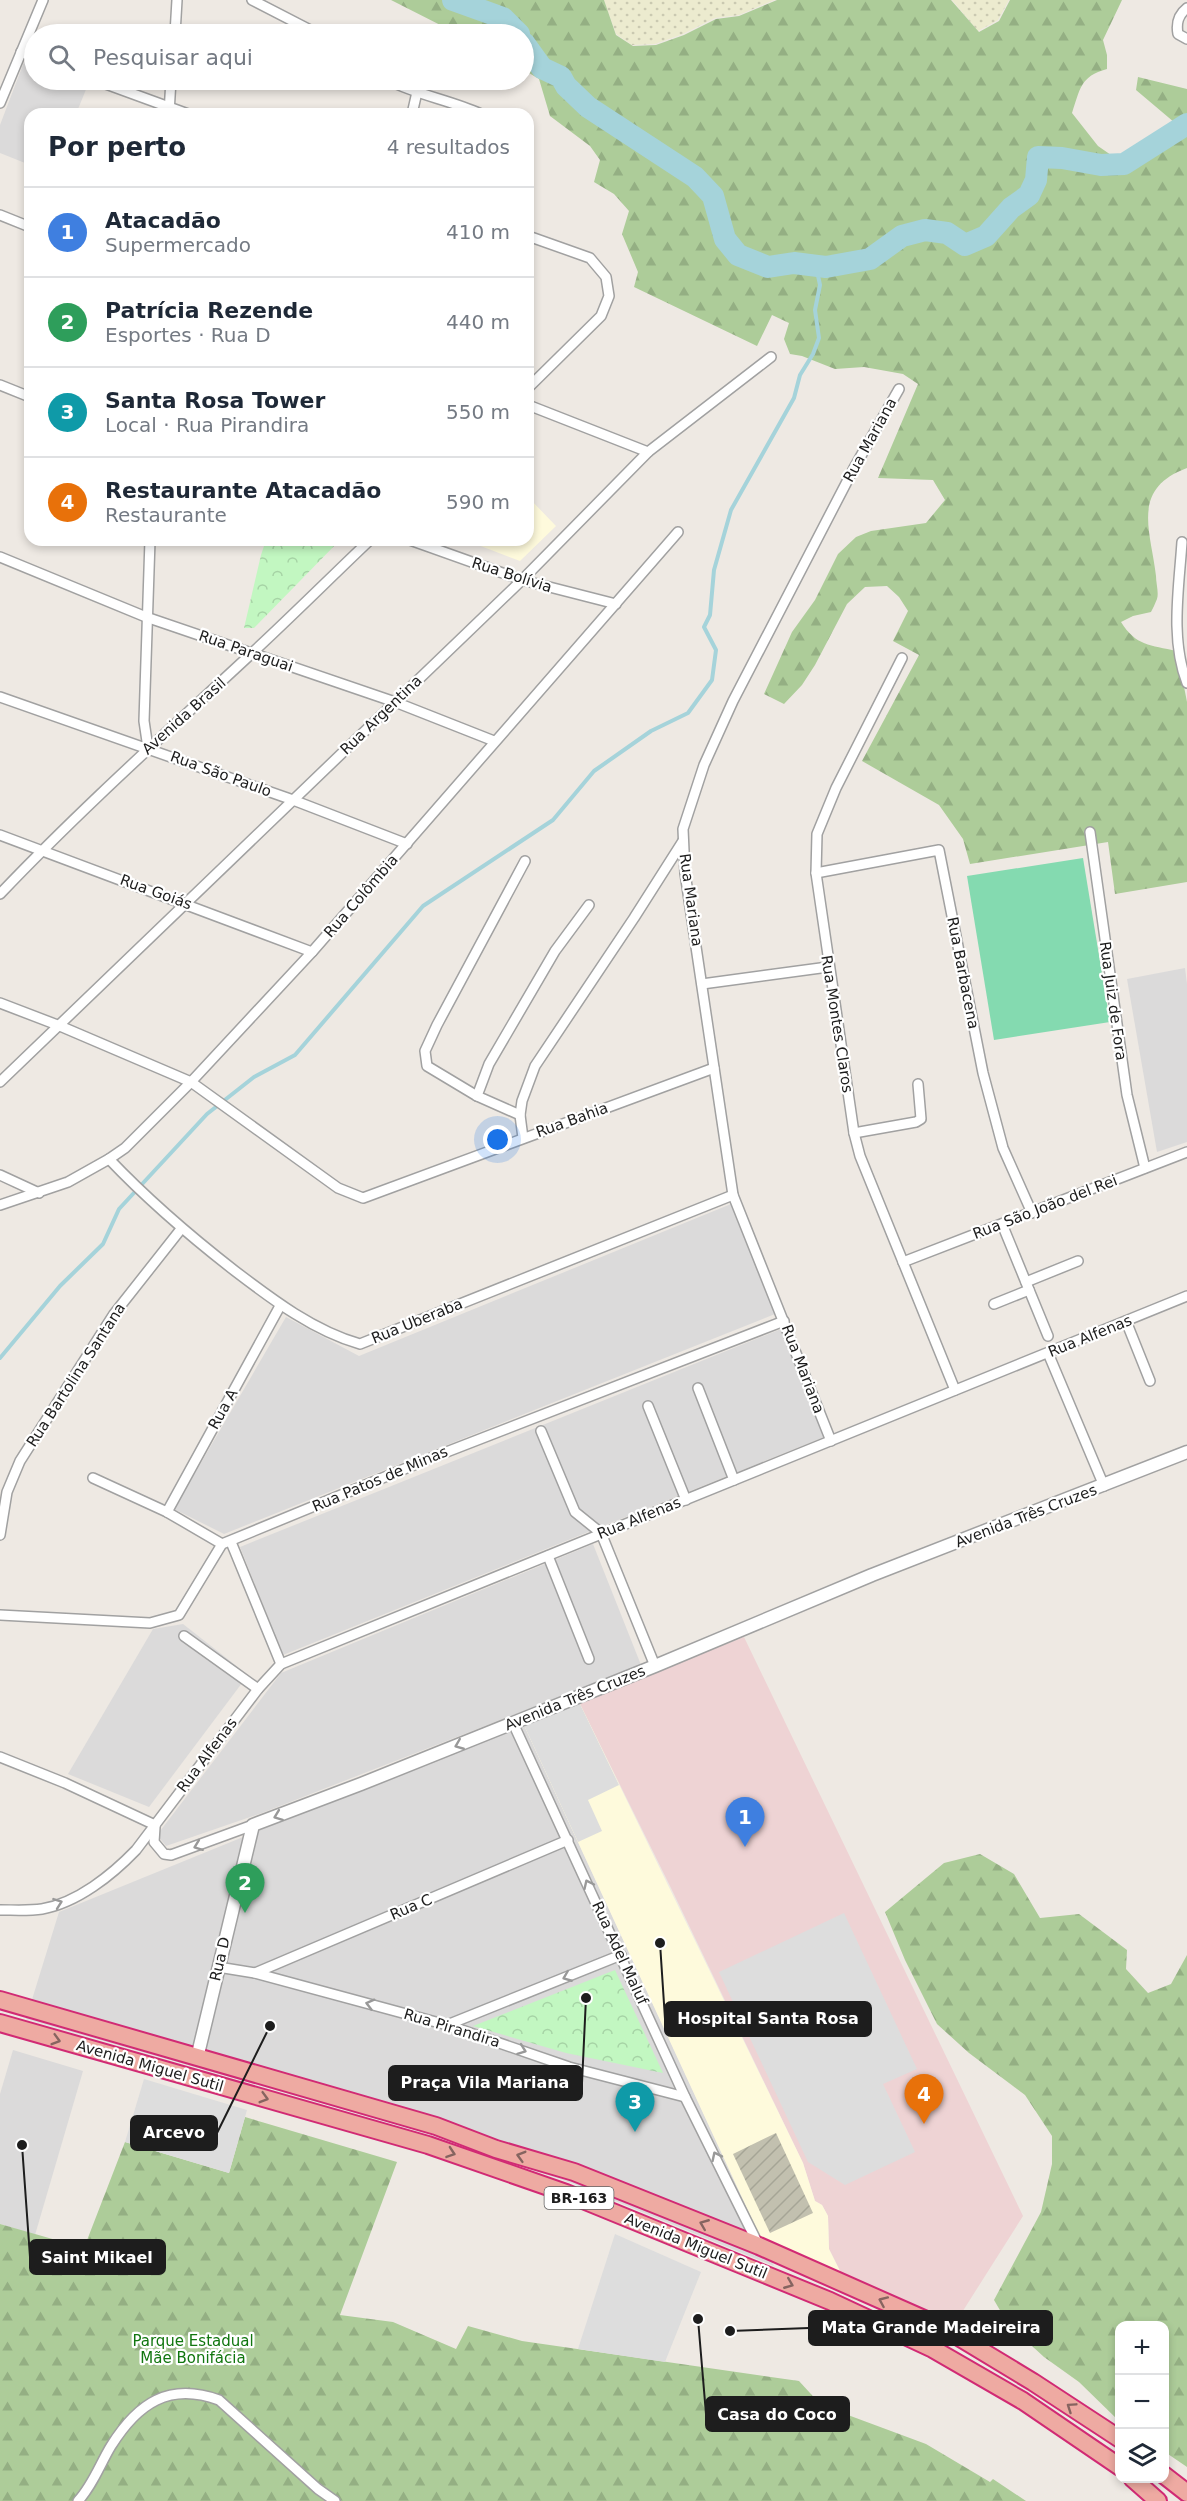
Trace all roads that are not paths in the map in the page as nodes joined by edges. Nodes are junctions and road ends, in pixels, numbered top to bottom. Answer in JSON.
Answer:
{"nodes":[{"id":1,"x":43,"y":0,"type":"edge"},
{"id":2,"x":177,"y":0,"type":"edge"},
{"id":3,"x":252,"y":0,"type":"edge"},
{"id":4,"x":1187,"y":8,"type":"edge"},
{"id":5,"x":33,"y":24,"type":"edge"},
{"id":6,"x":176,"y":24,"type":"edge"},
{"id":7,"x":299,"y":24,"type":"edge"},
{"id":8,"x":1187,"y":39,"type":"edge"},
{"id":9,"x":24,"y":45,"type":"edge"},
{"id":10,"x":21,"y":52,"type":"junction"},
{"id":11,"x":24,"y":53,"type":"edge"},
{"id":12,"x":119,"y":90,"type":"edge"},
{"id":13,"x":170,"y":90,"type":"edge"},
{"id":14,"x":412,"y":90,"type":"edge"},
{"id":15,"x":417,"y":92,"type":"junction"},
{"id":16,"x":0,"y":103,"type":"edge"},
{"id":17,"x":162,"y":108,"type":"edge"},
{"id":18,"x":169,"y":108,"type":"edge"},
{"id":19,"x":413,"y":108,"type":"edge"},
{"id":20,"x":468,"y":108,"type":"edge"},
{"id":21,"x":0,"y":215,"type":"edge"},
{"id":22,"x":24,"y":225,"type":"edge"},
{"id":23,"x":534,"y":238,"type":"edge"},
{"id":24,"x":771,"y":357,"type":"dead end"},
{"id":25,"x":534,"y":382,"type":"edge"},
{"id":26,"x":0,"y":385,"type":"edge"},
{"id":27,"x":899,"y":389,"type":"dead end"},
{"id":28,"x":24,"y":395,"type":"edge"},
{"id":29,"x":534,"y":407,"type":"edge"},
{"id":30,"x":648,"y":452,"type":"junction"},
{"id":31,"x":678,"y":532,"type":"dead end"},
{"id":32,"x":1182,"y":542,"type":"dead end"},
{"id":33,"x":150,"y":546,"type":"edge"},
{"id":34,"x":364,"y":546,"type":"edge"},
{"id":35,"x":427,"y":546,"type":"edge"},
{"id":36,"x":0,"y":556,"type":"edge"},
{"id":37,"x":522,"y":580,"type":"junction"},
{"id":38,"x":616,"y":604,"type":"junction"},
{"id":39,"x":146,"y":617,"type":"junction"},
{"id":40,"x":253,"y":653,"type":"junction"},
{"id":41,"x":902,"y":658,"type":"dead end"},
{"id":42,"x":1187,"y":683,"type":"edge"},
{"id":43,"x":0,"y":697,"type":"edge"},
{"id":44,"x":395,"y":702,"type":"junction"},
{"id":45,"x":494,"y":741,"type":"junction"},
{"id":46,"x":148,"y":748,"type":"junction"},
{"id":47,"x":293,"y":800,"type":"junction"},
{"id":48,"x":1090,"y":832,"type":"dead end"},
{"id":49,"x":0,"y":835,"type":"edge"},
{"id":50,"x":683,"y":840,"type":"junction"},
{"id":51,"x":407,"y":843,"type":"junction"},
{"id":52,"x":42,"y":850,"type":"junction"},
{"id":53,"x":525,"y":861,"type":"dead end"},
{"id":54,"x":816,"y":873,"type":"junction"},
{"id":55,"x":0,"y":894,"type":"edge"},
{"id":56,"x":186,"y":903,"type":"junction"},
{"id":57,"x":589,"y":905,"type":"dead end"},
{"id":58,"x":312,"y":952,"type":"junction"},
{"id":59,"x":828,"y":967,"type":"junction"},
{"id":60,"x":702,"y":984,"type":"junction"},
{"id":61,"x":0,"y":1003,"type":"edge"},
{"id":62,"x":60,"y":1026,"type":"junction"},
{"id":63,"x":714,"y":1068,"type":"junction"},
{"id":64,"x":0,"y":1082,"type":"edge"},
{"id":65,"x":191,"y":1082,"type":"junction"},
{"id":66,"x":918,"y":1084,"type":"dead end"},
{"id":67,"x":477,"y":1096,"type":"junction"},
{"id":68,"x":520,"y":1115,"type":"junction"},
{"id":69,"x":854,"y":1133,"type":"junction"},
{"id":70,"x":523,"y":1138,"type":"junction"},
{"id":71,"x":1187,"y":1152,"type":"edge"},
{"id":72,"x":109,"y":1159,"type":"junction"},
{"id":73,"x":1145,"y":1168,"type":"junction"},
{"id":74,"x":0,"y":1175,"type":"edge"},
{"id":75,"x":39,"y":1193,"type":"junction"},
{"id":76,"x":734,"y":1195,"type":"junction"},
{"id":77,"x":0,"y":1205,"type":"edge"},
{"id":78,"x":1032,"y":1213,"type":"junction"},
{"id":79,"x":1002,"y":1224,"type":"junction"},
{"id":80,"x":181,"y":1228,"type":"junction"},
{"id":81,"x":1078,"y":1261,"type":"dead end"},
{"id":82,"x":903,"y":1262,"type":"junction"},
{"id":83,"x":1028,"y":1286,"type":"junction"},
{"id":84,"x":1187,"y":1296,"type":"edge"},
{"id":85,"x":994,"y":1304,"type":"dead end"},
{"id":86,"x":280,"y":1306,"type":"junction"},
{"id":87,"x":784,"y":1321,"type":"junction"},
{"id":88,"x":1126,"y":1321,"type":"junction"},
{"id":89,"x":1048,"y":1336,"type":"dead end"},
{"id":90,"x":1048,"y":1353,"type":"junction"},
{"id":91,"x":1150,"y":1381,"type":"dead end"},
{"id":92,"x":698,"y":1388,"type":"dead end"},
{"id":93,"x":955,"y":1390,"type":"junction"},
{"id":94,"x":648,"y":1406,"type":"dead end"},
{"id":95,"x":541,"y":1431,"type":"dead end"},
{"id":96,"x":831,"y":1441,"type":"junction"},
{"id":97,"x":1187,"y":1452,"type":"edge"},
{"id":98,"x":93,"y":1478,"type":"dead end"},
{"id":99,"x":734,"y":1480,"type":"junction"},
{"id":100,"x":1104,"y":1486,"type":"junction"},
{"id":101,"x":686,"y":1500,"type":"junction"},
{"id":102,"x":167,"y":1512,"type":"junction"},
{"id":103,"x":601,"y":1533,"type":"junction"},
{"id":104,"x":0,"y":1535,"type":"edge"},
{"id":105,"x":226,"y":1543,"type":"junction"},
{"id":106,"x":548,"y":1556,"type":"junction"},
{"id":107,"x":0,"y":1614,"type":"edge"},
{"id":108,"x":184,"y":1636,"type":"dead end"},
{"id":109,"x":589,"y":1659,"type":"dead end"},
{"id":110,"x":280,"y":1664,"type":"junction"},
{"id":111,"x":655,"y":1666,"type":"junction"},
{"id":112,"x":258,"y":1689,"type":"junction"},
{"id":113,"x":513,"y":1723,"type":"junction"},
{"id":114,"x":0,"y":1757,"type":"edge"},
{"id":115,"x":155,"y":1825,"type":"junction"},
{"id":116,"x":252,"y":1825,"type":"junction"},
{"id":117,"x":568,"y":1840,"type":"junction"},
{"id":118,"x":0,"y":1910,"type":"edge"},
{"id":119,"x":621,"y":1955,"type":"junction"},
{"id":120,"x":218,"y":1967,"type":"junction"},
{"id":121,"x":255,"y":1973,"type":"junction"},
{"id":122,"x":0,"y":2000,"type":"edge"},
{"id":123,"x":0,"y":2023,"type":"edge"},
{"id":124,"x":447,"y":2025,"type":"junction"},
{"id":125,"x":197,"y":2058,"type":"junction"},
{"id":126,"x":685,"y":2097,"type":"junction"},
{"id":127,"x":759,"y":2246,"type":"junction"},
{"id":128,"x":1115,"y":2436,"type":"edge"},
{"id":129,"x":1115,"y":2464,"type":"edge"},
{"id":130,"x":1169,"y":2479,"type":"edge"},
{"id":131,"x":1138,"y":2483,"type":"edge"},
{"id":132,"x":1187,"y":2493,"type":"edge"},
{"id":133,"x":78,"y":2501,"type":"edge"},
{"id":134,"x":335,"y":2501,"type":"edge"},
{"id":135,"x":1158,"y":2501,"type":"edge"}],
"edges":[{"from":1,"to":5,"type":"street"},
{"from":2,"to":6,"type":"street"},
{"from":3,"to":7,"type":"street"},
{"from":4,"to":8,"type":"street"},
{"from":9,"to":10,"type":"street"},
{"from":10,"to":11,"type":"street"},
{"from":10,"to":16,"type":"street"},
{"from":12,"to":17,"type":"street"},
{"from":13,"to":18,"type":"street"},
{"from":14,"to":15,"type":"street"},
{"from":15,"to":19,"type":"street"},
{"from":15,"to":20,"type":"street"},
{"from":21,"to":22,"type":"street"},
{"from":23,"to":25,"type":"street"},
{"from":24,"to":30,"type":"street","name":"Rua Argentina"},
{"from":26,"to":28,"type":"street"},
{"from":27,"to":50,"type":"street","name":"Rua Mariana"},
{"from":29,"to":30,"type":"street"},
{"from":30,"to":37,"type":"street","name":"Rua Argentina"},
{"from":31,"to":38,"type":"street","name":"Rua Colômbia"},
{"from":32,"to":42,"type":"street"},
{"from":33,"to":39,"type":"street"},
{"from":34,"to":40,"type":"street","name":"Avenida Brasil"},
{"from":35,"to":37,"type":"street","name":"Rua Bolívia"},
{"from":36,"to":39,"type":"street","name":"Rua Paraguai"},
{"from":37,"to":38,"type":"street","name":"Rua Bolívia"},
{"from":37,"to":44,"type":"street","name":"Rua Argentina"},
{"from":38,"to":45,"type":"street","name":"Rua Colômbia"},
{"from":39,"to":40,"type":"street","name":"Rua Paraguai"},
{"from":39,"to":46,"type":"street"},
{"from":40,"to":44,"type":"street","name":"Rua Paraguai"},
{"from":40,"to":46,"type":"street","name":"Avenida Brasil"},
{"from":41,"to":54,"type":"street","name":"Rua Montes Claros"},
{"from":43,"to":46,"type":"street","name":"Rua São Paulo"},
{"from":44,"to":45,"type":"street","name":"Rua Paraguai"},
{"from":44,"to":47,"type":"street","name":"Rua Argentina"},
{"from":45,"to":51,"type":"street","name":"Rua Colômbia"},
{"from":46,"to":47,"type":"street","name":"Rua São Paulo"},
{"from":46,"to":52,"type":"street","name":"Avenida Brasil"},
{"from":47,"to":51,"type":"street","name":"Rua São Paulo"},
{"from":47,"to":56,"type":"street","name":"Rua Argentina"},
{"from":48,"to":73,"type":"street","name":"Rua Juiz de Fora"},
{"from":49,"to":52,"type":"street","name":"Rua Goiás"},
{"from":50,"to":60,"type":"street","name":"Rua Mariana"},
{"from":50,"to":68,"type":"street"},
{"from":51,"to":58,"type":"street","name":"Rua Colômbia"},
{"from":52,"to":55,"type":"street","name":"Avenida Brasil"},
{"from":52,"to":56,"type":"street","name":"Rua Goiás"},
{"from":53,"to":67,"type":"street"},
{"from":54,"to":59,"type":"street","name":"Rua Montes Claros"},
{"from":54,"to":78,"type":"street","name":"Rua Barbacena"},
{"from":56,"to":58,"type":"street","name":"Rua Goiás"},
{"from":56,"to":62,"type":"street","name":"Rua Argentina"},
{"from":57,"to":67,"type":"street"},
{"from":58,"to":65,"type":"street","name":"Rua Colômbia"},
{"from":59,"to":60,"type":"street"},
{"from":59,"to":69,"type":"street","name":"Rua Montes Claros"},
{"from":60,"to":63,"type":"street","name":"Rua Mariana"},
{"from":61,"to":62,"type":"street"},
{"from":62,"to":64,"type":"street","name":"Rua Argentina"},
{"from":62,"to":65,"type":"street"},
{"from":63,"to":70,"type":"street","name":"Rua Bahia"},
{"from":63,"to":76,"type":"street","name":"Rua Mariana"},
{"from":65,"to":70,"type":"street","name":"Rua Bahia"},
{"from":65,"to":72,"type":"street","name":"Rua Colômbia"},
{"from":66,"to":69,"type":"street"},
{"from":67,"to":68,"type":"street"},
{"from":68,"to":70,"type":"street"},
{"from":69,"to":82,"type":"street","name":"Rua Montes Claros"},
{"from":71,"to":73,"type":"street","name":"Rua São João del Rei"},
{"from":72,"to":75,"type":"street","name":"Rua Colômbia"},
{"from":72,"to":80,"type":"street","name":"Rua Uberaba"},
{"from":73,"to":78,"type":"street","name":"Rua São João del Rei"},
{"from":74,"to":75,"type":"street"},
{"from":75,"to":77,"type":"street","name":"Rua Colômbia"},
{"from":76,"to":86,"type":"street","name":"Rua Uberaba"},
{"from":76,"to":87,"type":"street","name":"Rua Mariana"},
{"from":78,"to":79,"type":"street","name":"Rua São João del Rei"},
{"from":79,"to":82,"type":"street","name":"Rua São João del Rei"},
{"from":79,"to":83,"type":"street"},
{"from":80,"to":86,"type":"street","name":"Rua Uberaba"},
{"from":80,"to":104,"type":"street","name":"Rua Bartolina Santana"},
{"from":81,"to":83,"type":"street"},
{"from":82,"to":93,"type":"street","name":"Rua Montes Claros"},
{"from":83,"to":85,"type":"street"},
{"from":83,"to":89,"type":"street"},
{"from":84,"to":88,"type":"street","name":"Rua Alfenas"},
{"from":86,"to":102,"type":"street","name":"Rua A"},
{"from":87,"to":96,"type":"street","name":"Rua Mariana"},
{"from":87,"to":105,"type":"street","name":"Rua Patos de Minas"},
{"from":88,"to":90,"type":"street","name":"Rua Alfenas"},
{"from":88,"to":91,"type":"street"},
{"from":90,"to":93,"type":"street","name":"Rua Alfenas"},
{"from":90,"to":100,"type":"street"},
{"from":92,"to":99,"type":"street"},
{"from":93,"to":96,"type":"street","name":"Rua Alfenas"},
{"from":94,"to":101,"type":"street"},
{"from":95,"to":103,"type":"street"},
{"from":96,"to":99,"type":"street","name":"Rua Alfenas"},
{"from":97,"to":100,"type":"street","name":"Avenida Três Cruzes"},
{"from":98,"to":102,"type":"street"},
{"from":99,"to":101,"type":"street","name":"Rua Alfenas"},
{"from":100,"to":111,"type":"street","name":"Avenida Três Cruzes"},
{"from":101,"to":103,"type":"street","name":"Rua Alfenas"},
{"from":102,"to":105,"type":"street"},
{"from":103,"to":106,"type":"street","name":"Rua Alfenas"},
{"from":103,"to":111,"type":"street"},
{"from":105,"to":107,"type":"street"},
{"from":105,"to":110,"type":"street"},
{"from":106,"to":109,"type":"street"},
{"from":106,"to":110,"type":"street","name":"Rua Alfenas"},
{"from":108,"to":112,"type":"street"},
{"from":110,"to":112,"type":"street","name":"Rua Alfenas"},
{"from":111,"to":113,"type":"street","name":"Avenida Três Cruzes"},
{"from":112,"to":115,"type":"street","name":"Rua Alfenas"},
{"from":113,"to":116,"type":"street","name":"Avenida Três Cruzes","one_way":true},
{"from":113,"to":117,"type":"street","name":"Rua Adel Maluf"},
{"from":114,"to":115,"type":"street"},
{"from":116,"to":115,"type":"street","name":"Avenida Três Cruzes","one_way":true},
{"from":118,"to":115,"type":"street","one_way":true},
{"from":116,"to":120,"type":"street","name":"Rua D"},
{"from":119,"to":117,"type":"street","name":"Rua Adel Maluf","one_way":true},
{"from":117,"to":121,"type":"street","name":"Rua C"},
{"from":119,"to":124,"type":"street","one_way":true},
{"from":119,"to":126,"type":"street","name":"Rua Adel Maluf"},
{"from":120,"to":121,"type":"street","name":"Rua Pirandira"},
{"from":120,"to":125,"type":"street","name":"Rua D"},
{"from":124,"to":121,"type":"street","name":"Rua Pirandira","one_way":true},
{"from":122,"to":125,"type":"highway","name":"Avenida Miguel Sutil","number":"BR-163"},
{"from":123,"to":129,"type":"highway","name":"Avenida Miguel Sutil","number":"BR-163","one_way":true},
{"from":124,"to":126,"type":"street","name":"Rua Pirandira","one_way":true},
{"from":127,"to":125,"type":"highway","name":"Avenida Miguel Sutil","number":"BR-163","one_way":true},
{"from":127,"to":126,"type":"street","name":"Rua Adel Maluf","one_way":true},
{"from":128,"to":127,"type":"highway","name":"Avenida Miguel Sutil","number":"BR-163","one_way":true},
{"from":130,"to":132,"type":"highway"},
{"from":131,"to":135,"type":"highway"},
{"from":133,"to":134,"type":"street"}]}
